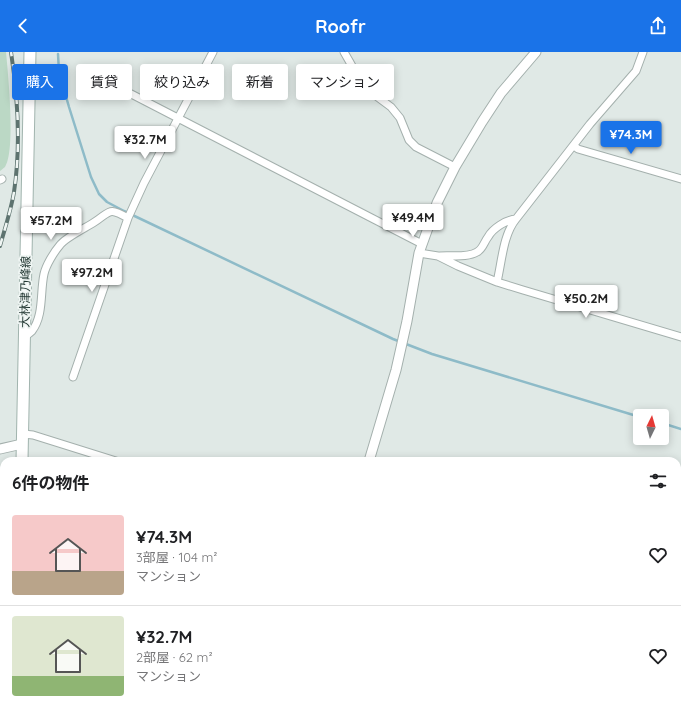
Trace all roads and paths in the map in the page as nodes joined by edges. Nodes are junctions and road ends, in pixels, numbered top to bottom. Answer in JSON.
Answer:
{"nodes":[{"id":1,"x":30,"y":52,"type":"edge"},
{"id":2,"x":213,"y":52,"type":"edge"},
{"id":3,"x":344,"y":52,"type":"edge"},
{"id":4,"x":536,"y":52,"type":"edge"},
{"id":5,"x":643,"y":52,"type":"edge"},
{"id":6,"x":132,"y":94,"type":"edge"},
{"id":7,"x":179,"y":118,"type":"junction"},
{"id":8,"x":574,"y":146,"type":"junction"},
{"id":9,"x":455,"y":167,"type":"junction"},
{"id":10,"x":681,"y":180,"type":"edge"},
{"id":11,"x":129,"y":215,"type":"junction"},
{"id":12,"x":516,"y":219,"type":"junction"},
{"id":13,"x":421,"y":249,"type":"junction"},
{"id":14,"x":438,"y":256,"type":"junction"},
{"id":15,"x":497,"y":282,"type":"junction"},
{"id":16,"x":25,"y":336,"type":"junction"},
{"id":17,"x":681,"y":337,"type":"edge"},
{"id":18,"x":73,"y":377,"type":"dead end"},
{"id":19,"x":23,"y":439,"type":"junction"},
{"id":20,"x":0,"y":449,"type":"edge"},
{"id":21,"x":22,"y":457,"type":"edge"},
{"id":22,"x":103,"y":457,"type":"edge"},
{"id":23,"x":370,"y":457,"type":"edge"}],
"edges":[{"from":1,"to":16,"type":"main road","name":"大林津乃峰線"},
{"from":2,"to":7,"type":"street"},
{"from":3,"to":9,"type":"street"},
{"from":4,"to":9,"type":"street"},
{"from":5,"to":8,"type":"street"},
{"from":6,"to":7,"type":"street"},
{"from":7,"to":11,"type":"street"},
{"from":7,"to":13,"type":"street"},
{"from":8,"to":10,"type":"street"},
{"from":8,"to":12,"type":"street"},
{"from":9,"to":13,"type":"street"},
{"from":11,"to":16,"type":"street"},
{"from":11,"to":18,"type":"street"},
{"from":12,"to":14,"type":"street"},
{"from":12,"to":15,"type":"street"},
{"from":13,"to":14,"type":"street"},
{"from":13,"to":23,"type":"street"},
{"from":14,"to":15,"type":"street"},
{"from":15,"to":17,"type":"street"},
{"from":16,"to":19,"type":"main road","name":"大林津乃峰線"},
{"from":19,"to":20,"type":"street"},
{"from":19,"to":21,"type":"main road","name":"大林津乃峰線"},
{"from":19,"to":22,"type":"street"}]}
